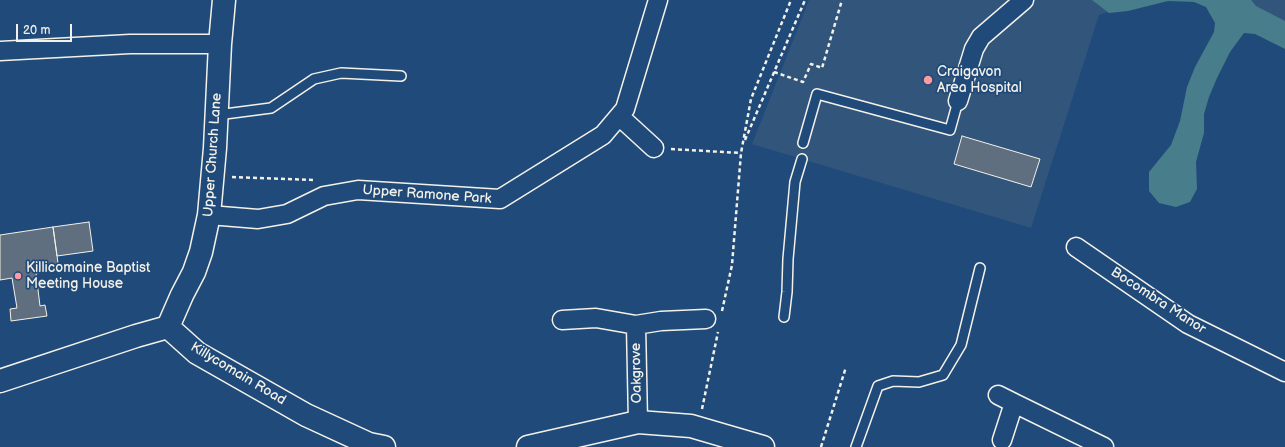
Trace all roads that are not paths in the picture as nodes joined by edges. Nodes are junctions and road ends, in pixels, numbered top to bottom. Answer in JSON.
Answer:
{"nodes":[{"id":1,"x":224,"y":0,"type":"edge"},
{"id":2,"x":658,"y":0,"type":"edge"},
{"id":3,"x":1024,"y":0,"type":"edge"},
{"id":4,"x":220,"y":44,"type":"junction"},
{"id":5,"x":0,"y":51,"type":"edge"},
{"id":6,"x":401,"y":76,"type":"dead end"},
{"id":7,"x":958,"y":101,"type":"joint"},
{"id":8,"x":217,"y":116,"type":"junction"},
{"id":9,"x":619,"y":116,"type":"junction"},
{"id":10,"x":803,"y":143,"type":"dead end"},
{"id":11,"x":654,"y":148,"type":"road end"},
{"id":12,"x":802,"y":159,"type":"dead end"},
{"id":13,"x":209,"y":215,"type":"junction"},
{"id":14,"x":1076,"y":247,"type":"dead end"},
{"id":15,"x":980,"y":268,"type":"dead end"},
{"id":16,"x":784,"y":318,"type":"dead end"},
{"id":17,"x":562,"y":320,"type":"dead end"},
{"id":18,"x":716,"y":321,"type":"road end"},
{"id":19,"x":636,"y":325,"type":"junction"},
{"id":20,"x":168,"y":327,"type":"junction"},
{"id":21,"x":1285,"y":372,"type":"edge"},
{"id":22,"x":0,"y":381,"type":"edge"},
{"id":23,"x":998,"y":395,"type":"dead end"},
{"id":24,"x":1014,"y":404,"type":"junction"},
{"id":25,"x":638,"y":422,"type":"junction"},
{"id":26,"x":1002,"y":440,"type":"dead end"},
{"id":27,"x":384,"y":447,"type":"edge"},
{"id":28,"x":528,"y":447,"type":"edge"},
{"id":29,"x":763,"y":447,"type":"edge"},
{"id":30,"x":856,"y":447,"type":"edge"},
{"id":31,"x":1104,"y":447,"type":"edge"}],
"edges":[{"from":1,"to":4,"type":"street","name":"Upper Church Lane"},
{"from":2,"to":9,"type":"street","name":"Upper Ramone Park"},
{"from":3,"to":7,"type":"street"},
{"from":4,"to":5,"type":"street"},
{"from":4,"to":8,"type":"street","name":"Upper Church Lane"},
{"from":6,"to":8,"type":"lane"},
{"from":7,"to":10,"type":"lane"},
{"from":8,"to":13,"type":"street","name":"Upper Church Lane"},
{"from":9,"to":11,"type":"street"},
{"from":9,"to":13,"type":"street","name":"Upper Ramone Park"},
{"from":12,"to":16,"type":"lane"},
{"from":13,"to":20,"type":"street","name":"Upper Church Lane"},
{"from":14,"to":21,"type":"street","name":"Bocombra Manor"},
{"from":15,"to":30,"type":"lane"},
{"from":17,"to":19,"type":"street","name":"Oakgrove"},
{"from":18,"to":19,"type":"street","name":"Oakgrove"},
{"from":19,"to":25,"type":"street","name":"Oakgrove"},
{"from":20,"to":22,"type":"street"},
{"from":20,"to":27,"type":"street","name":"Killycomain Road"},
{"from":23,"to":24,"type":"street"},
{"from":24,"to":26,"type":"street"},
{"from":24,"to":31,"type":"street"},
{"from":25,"to":28,"type":"street"},
{"from":25,"to":29,"type":"street"}]}
